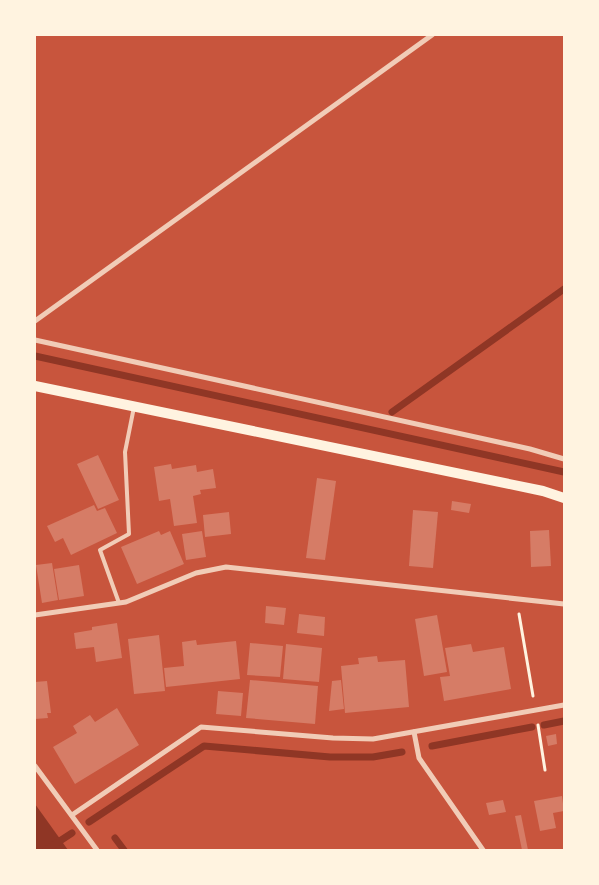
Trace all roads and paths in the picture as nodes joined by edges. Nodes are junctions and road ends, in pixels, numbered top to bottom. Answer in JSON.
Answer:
{"nodes":[{"id":1,"x":432,"y":35,"type":"edge"},
{"id":2,"x":35,"y":321,"type":"edge"},
{"id":3,"x":35,"y":340,"type":"edge"},
{"id":4,"x":35,"y":386,"type":"edge"},
{"id":5,"x":134,"y":407,"type":"junction"},
{"id":6,"x":564,"y":459,"type":"edge"},
{"id":7,"x":564,"y":498,"type":"edge"},
{"id":8,"x":517,"y":598,"type":"junction"},
{"id":9,"x":119,"y":603,"type":"junction"},
{"id":10,"x":564,"y":604,"type":"edge"},
{"id":11,"x":35,"y":615,"type":"edge"},
{"id":12,"x":564,"y":705,"type":"edge"},
{"id":13,"x":535,"y":710,"type":"junction"},
{"id":14,"x":414,"y":732,"type":"junction"},
{"id":15,"x":35,"y":766,"type":"edge"},
{"id":16,"x":545,"y":770,"type":"dead end"},
{"id":17,"x":72,"y":815,"type":"junction"},
{"id":18,"x":97,"y":850,"type":"edge"},
{"id":19,"x":484,"y":850,"type":"edge"}],
"edges":[{"from":1,"to":2,"type":"street"},
{"from":3,"to":6,"type":"street"},
{"from":4,"to":5,"type":"main road"},
{"from":5,"to":7,"type":"main road"},
{"from":5,"to":9,"type":"lane"},
{"from":8,"to":9,"type":"street"},
{"from":8,"to":10,"type":"street"},
{"from":8,"to":13,"type":"path"},
{"from":9,"to":11,"type":"street"},
{"from":12,"to":13,"type":"street"},
{"from":13,"to":14,"type":"street"},
{"from":13,"to":16,"type":"path"},
{"from":14,"to":17,"type":"street"},
{"from":14,"to":19,"type":"street"},
{"from":15,"to":17,"type":"street"},
{"from":17,"to":18,"type":"street"}]}
